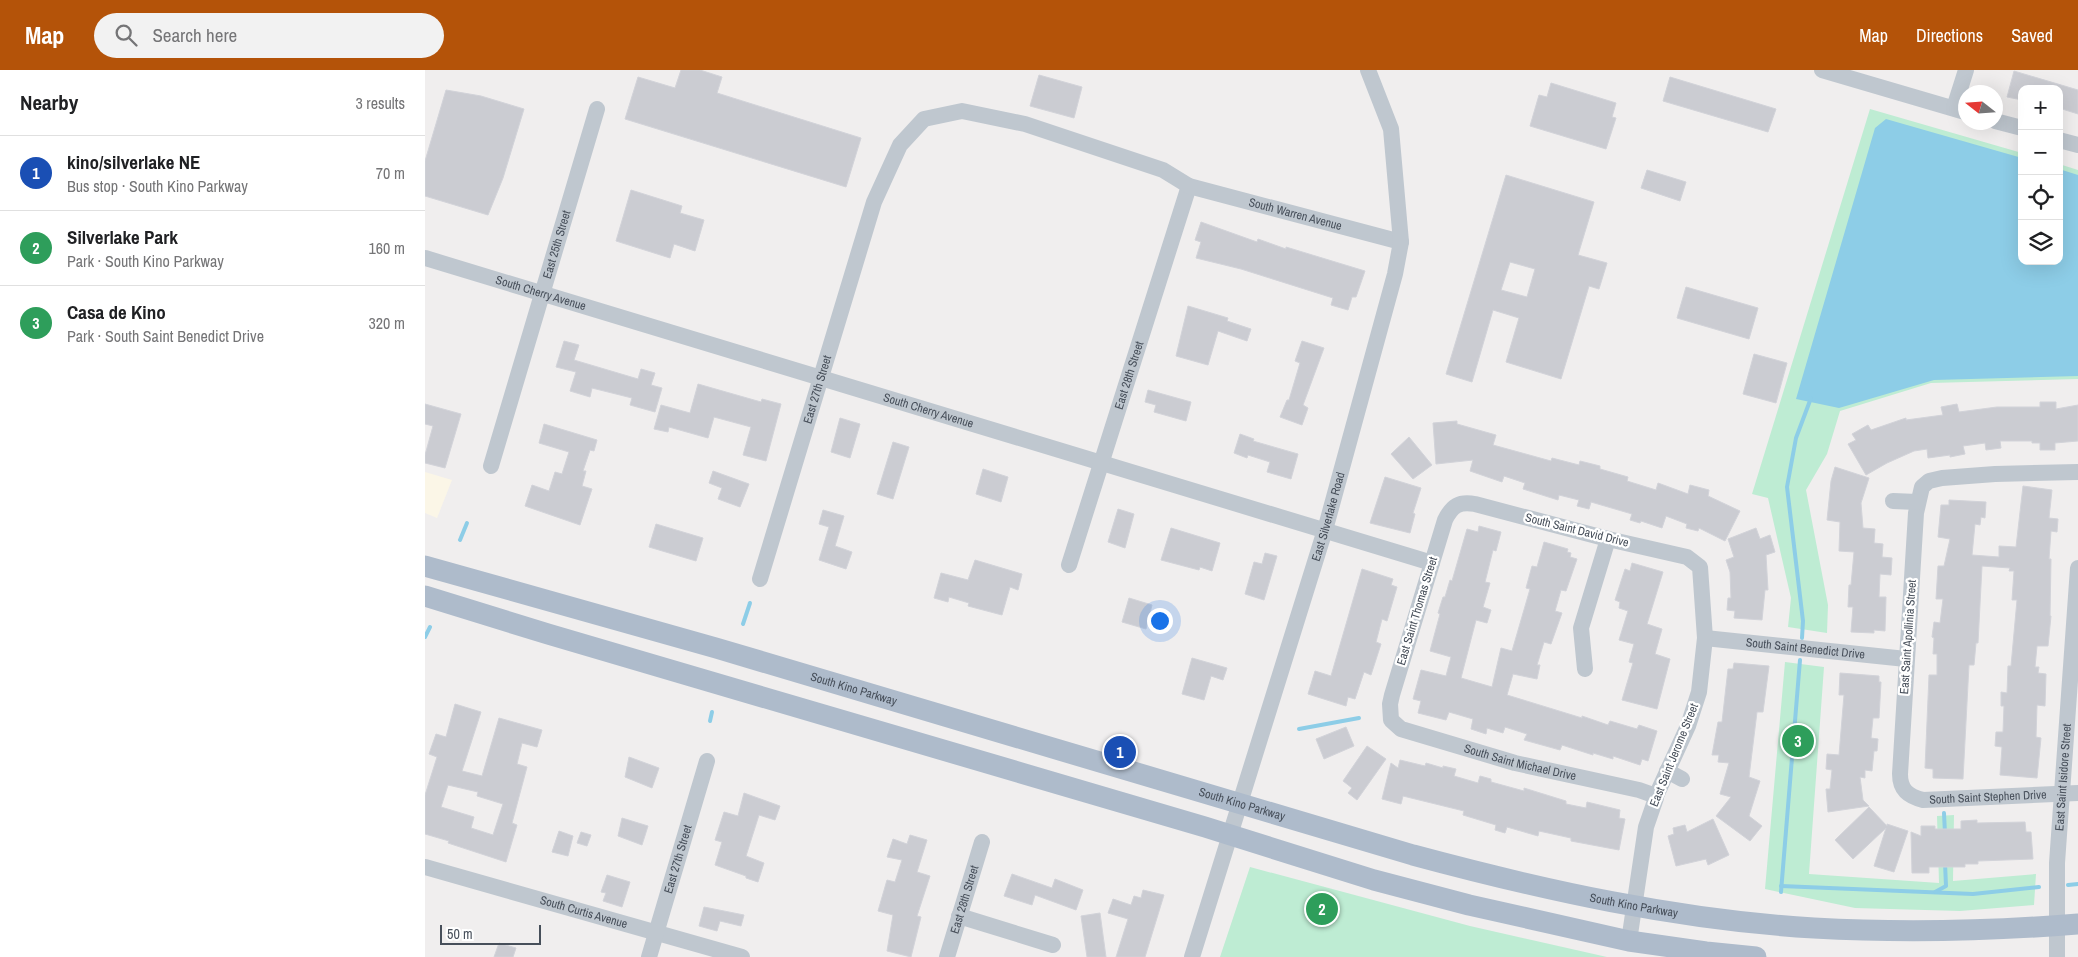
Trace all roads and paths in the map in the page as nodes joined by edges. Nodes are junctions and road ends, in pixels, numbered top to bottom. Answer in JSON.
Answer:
{"nodes":[{"id":1,"x":1368,"y":70,"type":"edge"},
{"id":2,"x":1822,"y":70,"type":"edge"},
{"id":3,"x":1966,"y":70,"type":"edge"},
{"id":4,"x":1964,"y":85,"type":"edge"},
{"id":5,"x":597,"y":109,"type":"dead end"},
{"id":6,"x":1958,"y":109,"type":"edge"},
{"id":7,"x":2003,"y":123,"type":"edge"},
{"id":8,"x":2018,"y":127,"type":"edge"},
{"id":9,"x":2063,"y":141,"type":"edge"},
{"id":10,"x":2078,"y":145,"type":"edge"},
{"id":11,"x":1189,"y":186,"type":"junction"},
{"id":12,"x":874,"y":202,"type":"joint"},
{"id":13,"x":1401,"y":242,"type":"junction"},
{"id":14,"x":425,"y":258,"type":"edge"},
{"id":15,"x":542,"y":293,"type":"junction"},
{"id":16,"x":821,"y":377,"type":"junction"},
{"id":17,"x":1102,"y":462,"type":"junction"},
{"id":18,"x":491,"y":466,"type":"dead end"},
{"id":19,"x":2078,"y":472,"type":"edge"},
{"id":20,"x":1920,"y":494,"type":"junction"},
{"id":21,"x":1893,"y":501,"type":"dead end"},
{"id":22,"x":1450,"y":503,"type":"joint"},
{"id":23,"x":1325,"y":530,"type":"junction"},
{"id":24,"x":1608,"y":539,"type":"junction"},
{"id":25,"x":425,"y":557,"type":"edge"},
{"id":26,"x":1432,"y":563,"type":"junction"},
{"id":27,"x":1069,"y":565,"type":"dead end"},
{"id":28,"x":425,"y":566,"type":"edge"},
{"id":29,"x":1700,"y":567,"type":"joint"},
{"id":30,"x":2078,"y":568,"type":"edge"},
{"id":31,"x":760,"y":579,"type":"dead end"},
{"id":32,"x":501,"y":588,"type":"junction"},
{"id":33,"x":425,"y":596,"type":"edge"},
{"id":34,"x":425,"y":603,"type":"edge"},
{"id":35,"x":548,"y":634,"type":"junction"},
{"id":36,"x":1705,"y":638,"type":"junction"},
{"id":37,"x":1906,"y":659,"type":"junction"},
{"id":38,"x":1585,"y":669,"type":"dead end"},
{"id":39,"x":1388,"y":719,"type":"joint"},
{"id":40,"x":707,"y":761,"type":"dead end"},
{"id":41,"x":1667,"y":771,"type":"junction"},
{"id":42,"x":1682,"y":778,"type":"dead end"},
{"id":43,"x":1901,"y":791,"type":"joint"},
{"id":44,"x":2078,"y":793,"type":"edge"},
{"id":45,"x":2061,"y":794,"type":"junction"},
{"id":46,"x":1656,"y":796,"type":"junction"},
{"id":47,"x":1241,"y":803,"type":"junction"},
{"id":48,"x":1231,"y":835,"type":"junction"},
{"id":49,"x":982,"y":842,"type":"dead end"},
{"id":50,"x":425,"y":868,"type":"edge"},
{"id":51,"x":1634,"y":905,"type":"junction"},
{"id":52,"x":959,"y":916,"type":"junction"},
{"id":53,"x":2068,"y":924,"type":"edge"},
{"id":54,"x":657,"y":932,"type":"junction"},
{"id":55,"x":1629,"y":941,"type":"junction"},
{"id":56,"x":1053,"y":945,"type":"dead end"},
{"id":57,"x":649,"y":957,"type":"edge"},
{"id":58,"x":743,"y":957,"type":"edge"},
{"id":59,"x":947,"y":957,"type":"edge"},
{"id":60,"x":1192,"y":957,"type":"edge"},
{"id":61,"x":1756,"y":957,"type":"edge"},
{"id":62,"x":2057,"y":957,"type":"edge"}],
"edges":[{"from":1,"to":13,"type":"street","name":"East Silverlake Road"},
{"from":2,"to":6,"type":"street"},
{"from":3,"to":4,"type":"street"},
{"from":5,"to":15,"type":"street","name":"East 25th Street"},
{"from":7,"to":8,"type":"street"},
{"from":9,"to":10,"type":"street"},
{"from":11,"to":12,"type":"street","name":"South Warren Avenue"},
{"from":11,"to":13,"type":"street","name":"South Warren Avenue"},
{"from":11,"to":17,"type":"street","name":"East 28th Street"},
{"from":12,"to":16,"type":"street","name":"East 27th Street"},
{"from":13,"to":23,"type":"street","name":"East Silverlake Road"},
{"from":14,"to":15,"type":"street","name":"South Cherry Avenue"},
{"from":15,"to":16,"type":"street","name":"South Cherry Avenue"},
{"from":15,"to":18,"type":"street","name":"East 25th Street"},
{"from":16,"to":17,"type":"street","name":"South Cherry Avenue"},
{"from":16,"to":31,"type":"street","name":"East 27th Street"},
{"from":17,"to":23,"type":"street","name":"South Cherry Avenue"},
{"from":17,"to":27,"type":"street","name":"East 28th Street"},
{"from":19,"to":20,"type":"street"},
{"from":20,"to":21,"type":"street"},
{"from":20,"to":37,"type":"street","name":"East Saint Apollinia Street"},
{"from":22,"to":24,"type":"street","name":"South Saint David Drive"},
{"from":22,"to":26,"type":"street","name":"East Saint Thomas Street"},
{"from":23,"to":26,"type":"street","name":"South Cherry Avenue"},
{"from":23,"to":47,"type":"street","name":"East Silverlake Road"},
{"from":24,"to":29,"type":"street","name":"South Saint David Drive"},
{"from":24,"to":38,"type":"street"},
{"from":25,"to":32,"type":"main road"},
{"from":26,"to":39,"type":"street","name":"East Saint Thomas Street"},
{"from":28,"to":32,"type":"main road","name":"South Kino Parkway"},
{"from":29,"to":36,"type":"street","name":"East Saint Jerome Street"},
{"from":30,"to":45,"type":"street","name":"East Saint Isidore Street"},
{"from":32,"to":47,"type":"main road","name":"South Kino Parkway"},
{"from":33,"to":35,"type":"main road"},
{"from":34,"to":35,"type":"main road"},
{"from":35,"to":48,"type":"main road"},
{"from":36,"to":37,"type":"street","name":"South Saint Benedict Drive"},
{"from":36,"to":41,"type":"street","name":"East Saint Jerome Street"},
{"from":37,"to":43,"type":"street","name":"East Saint Apollinia Street"},
{"from":39,"to":46,"type":"street","name":"South Saint Michael Drive"},
{"from":40,"to":54,"type":"street","name":"East 27th Street"},
{"from":41,"to":42,"type":"street"},
{"from":41,"to":46,"type":"street","name":"East Saint Jerome Street"},
{"from":43,"to":45,"type":"street","name":"South Saint Stephen Drive"},
{"from":44,"to":45,"type":"street","name":"South Saint Stephen Drive"},
{"from":45,"to":53,"type":"street","name":"East Saint Isidore Street"},
{"from":46,"to":51,"type":"street","name":"East Saint Jerome Street"},
{"from":47,"to":48,"type":"street","name":"East Silverlake Road"},
{"from":47,"to":51,"type":"main road","name":"South Kino Parkway"},
{"from":48,"to":55,"type":"main road"},
{"from":48,"to":60,"type":"street","name":"East Silverlake Road"},
{"from":49,"to":52,"type":"street","name":"East 28th Street"},
{"from":50,"to":54,"type":"street","name":"South Curtis Avenue"},
{"from":51,"to":53,"type":"main road","name":"South Kino Parkway"},
{"from":51,"to":55,"type":"street","name":"East Saint Jerome Street"},
{"from":52,"to":56,"type":"street"},
{"from":52,"to":59,"type":"street","name":"East 28th Street"},
{"from":53,"to":62,"type":"street","name":"East Saint Isidore Street"},
{"from":54,"to":57,"type":"street","name":"East 27th Street"},
{"from":54,"to":58,"type":"street","name":"South Curtis Avenue"},
{"from":55,"to":61,"type":"main road"}]}
